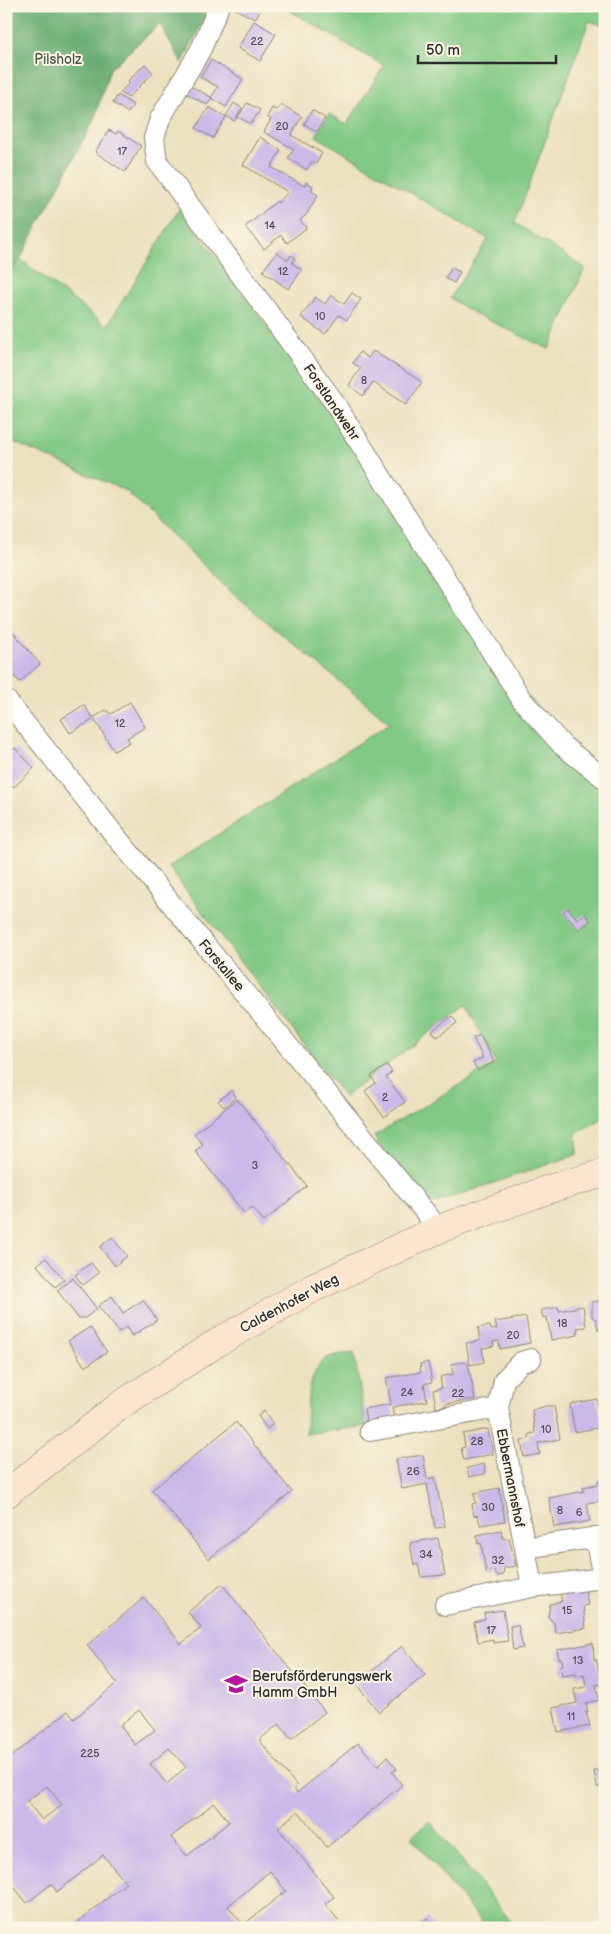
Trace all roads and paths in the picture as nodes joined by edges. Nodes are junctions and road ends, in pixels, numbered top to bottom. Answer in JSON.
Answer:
{"nodes":[{"id":1,"x":219,"y":6,"type":"edge"},
{"id":2,"x":6,"y":700,"type":"edge"},
{"id":3,"x":605,"y":779,"type":"edge"},
{"id":4,"x":605,"y":1173,"type":"edge"},
{"id":5,"x":438,"y":1229,"type":"junction"},
{"id":6,"x":531,"y":1359,"type":"dead end"},
{"id":7,"x":498,"y":1408,"type":"junction"},
{"id":8,"x":370,"y":1431,"type":"dead end"},
{"id":9,"x":6,"y":1494,"type":"edge"},
{"id":10,"x":600,"y":1536,"type":"edge"},
{"id":11,"x":524,"y":1548,"type":"junction"},
{"id":12,"x":604,"y":1585,"type":"edge"},
{"id":13,"x":532,"y":1587,"type":"junction"},
{"id":14,"x":445,"y":1605,"type":"dead end"}],
"edges":[{"from":1,"to":3,"type":"street","name":"Forstlandwehr"},
{"from":2,"to":5,"type":"street","name":"Forstallee"},
{"from":4,"to":5,"type":"main road","name":"Caldenhofer Weg"},
{"from":5,"to":9,"type":"main road","name":"Caldenhofer Weg"},
{"from":6,"to":7,"type":"street","name":"Ebbermannshof"},
{"from":7,"to":8,"type":"street","name":"Ebbermannshof"},
{"from":7,"to":11,"type":"street","name":"Ebbermannshof"},
{"from":10,"to":11,"type":"street"},
{"from":10,"to":12,"type":"street"},
{"from":11,"to":13,"type":"street","name":"Ebbermannshof"},
{"from":12,"to":13,"type":"street"},
{"from":13,"to":14,"type":"street"}]}
